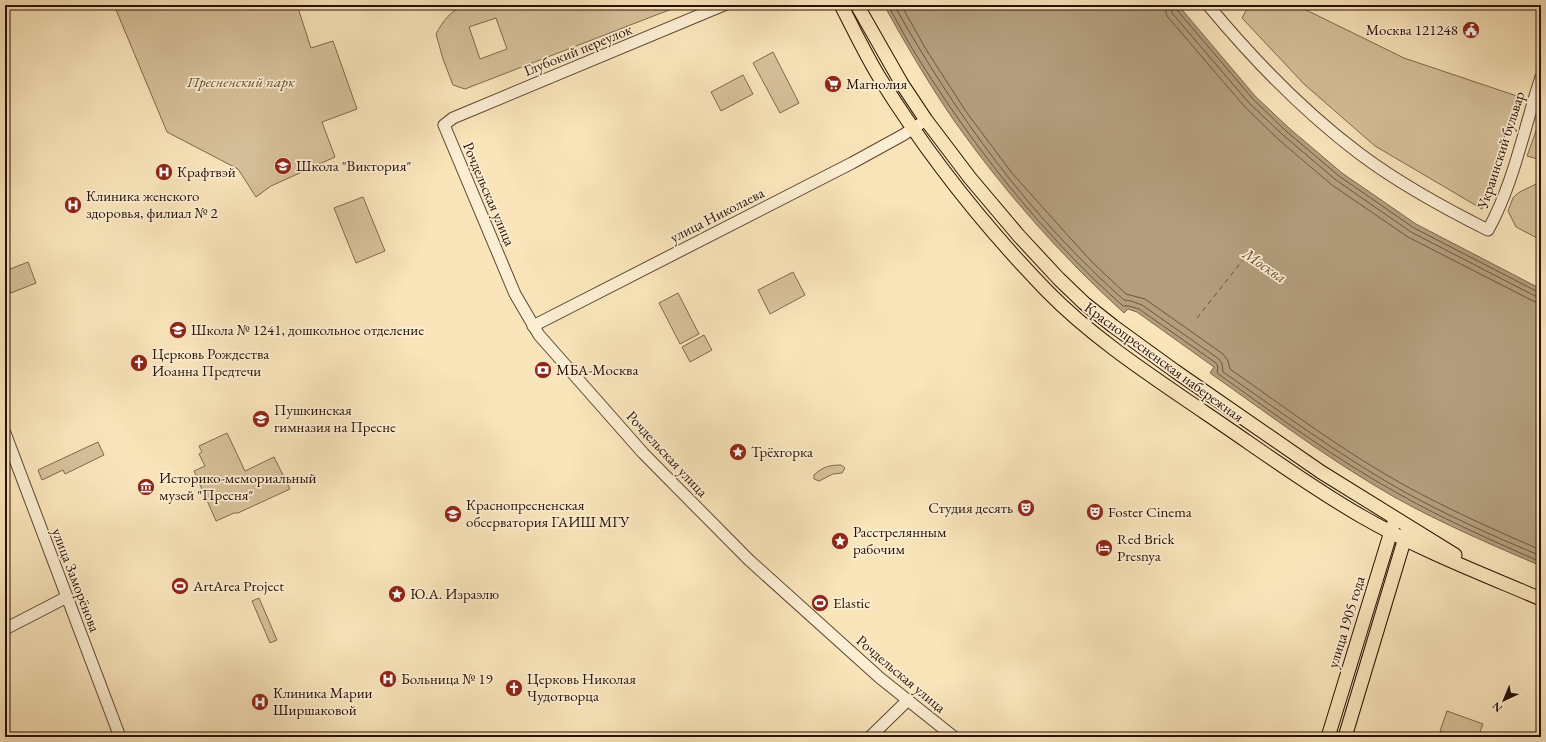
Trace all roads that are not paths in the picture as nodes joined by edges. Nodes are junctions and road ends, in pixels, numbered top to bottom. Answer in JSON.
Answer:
{"nodes":[{"id":1,"x":724,"y":5,"type":"edge"},
{"id":2,"x":841,"y":5,"type":"edge"},
{"id":3,"x":857,"y":5,"type":"edge"},
{"id":4,"x":1208,"y":5,"type":"edge"},
{"id":5,"x":1541,"y":77,"type":"edge"},
{"id":6,"x":926,"y":120,"type":"junction"},
{"id":7,"x":444,"y":125,"type":"joint"},
{"id":8,"x":913,"y":129,"type":"junction"},
{"id":9,"x":533,"y":326,"type":"junction"},
{"id":10,"x":5,"y":433,"type":"edge"},
{"id":11,"x":1395,"y":518,"type":"junction"},
{"id":12,"x":1409,"y":525,"type":"junction"},
{"id":13,"x":1391,"y":532,"type":"junction"},
{"id":14,"x":1404,"y":539,"type":"junction"},
{"id":15,"x":1492,"y":578,"type":"junction"},
{"id":16,"x":67,"y":597,"type":"junction"},
{"id":17,"x":1541,"y":599,"type":"edge"},
{"id":18,"x":5,"y":629,"type":"edge"},
{"id":19,"x":908,"y":700,"type":"junction"},
{"id":20,"x":120,"y":737,"type":"edge"},
{"id":21,"x":870,"y":737,"type":"edge"},
{"id":22,"x":954,"y":737,"type":"edge"},
{"id":23,"x":1328,"y":737,"type":"edge"},
{"id":24,"x":1345,"y":737,"type":"edge"}],
"edges":[{"from":1,"to":7,"type":"street","name":"Глубокий переулок"},
{"from":2,"to":8,"type":"main road","name":"Краснопресненская набережная"},
{"from":3,"to":6,"type":"main road","name":"Краснопресненская набережная"},
{"from":4,"to":5,"type":"street","name":"Украинский бульвар"},
{"from":6,"to":8,"type":"street","name":"улица Николаева"},
{"from":6,"to":11,"type":"main road","name":"Краснопресненская набережная"},
{"from":7,"to":9,"type":"street","name":"Рочдельская улица"},
{"from":8,"to":9,"type":"street","name":"улица Николаева"},
{"from":8,"to":13,"type":"main road","name":"Краснопресненская набережная"},
{"from":9,"to":19,"type":"street","name":"Рочдельская улица"},
{"from":10,"to":16,"type":"street","name":"улица Заморёнова"},
{"from":11,"to":12,"type":"main road","name":"Краснопресненская набережная"},
{"from":11,"to":13,"type":"main road","name":"улица 1905 года"},
{"from":12,"to":14,"type":"main road"},
{"from":12,"to":15,"type":"main road","name":"Краснопресненская набережная"},
{"from":13,"to":14,"type":"main road","name":"Краснопресненская набережная"},
{"from":13,"to":23,"type":"main road","name":"улица 1905 года"},
{"from":14,"to":15,"type":"main road","name":"Краснопресненская набережная"},
{"from":14,"to":24,"type":"main road"},
{"from":15,"to":17,"type":"main road","name":"Краснопресненская набережная"},
{"from":16,"to":18,"type":"street"},
{"from":16,"to":20,"type":"street","name":"улица Заморёнова"},
{"from":19,"to":21,"type":"street"},
{"from":19,"to":22,"type":"street","name":"Рочдельская улица"}]}
